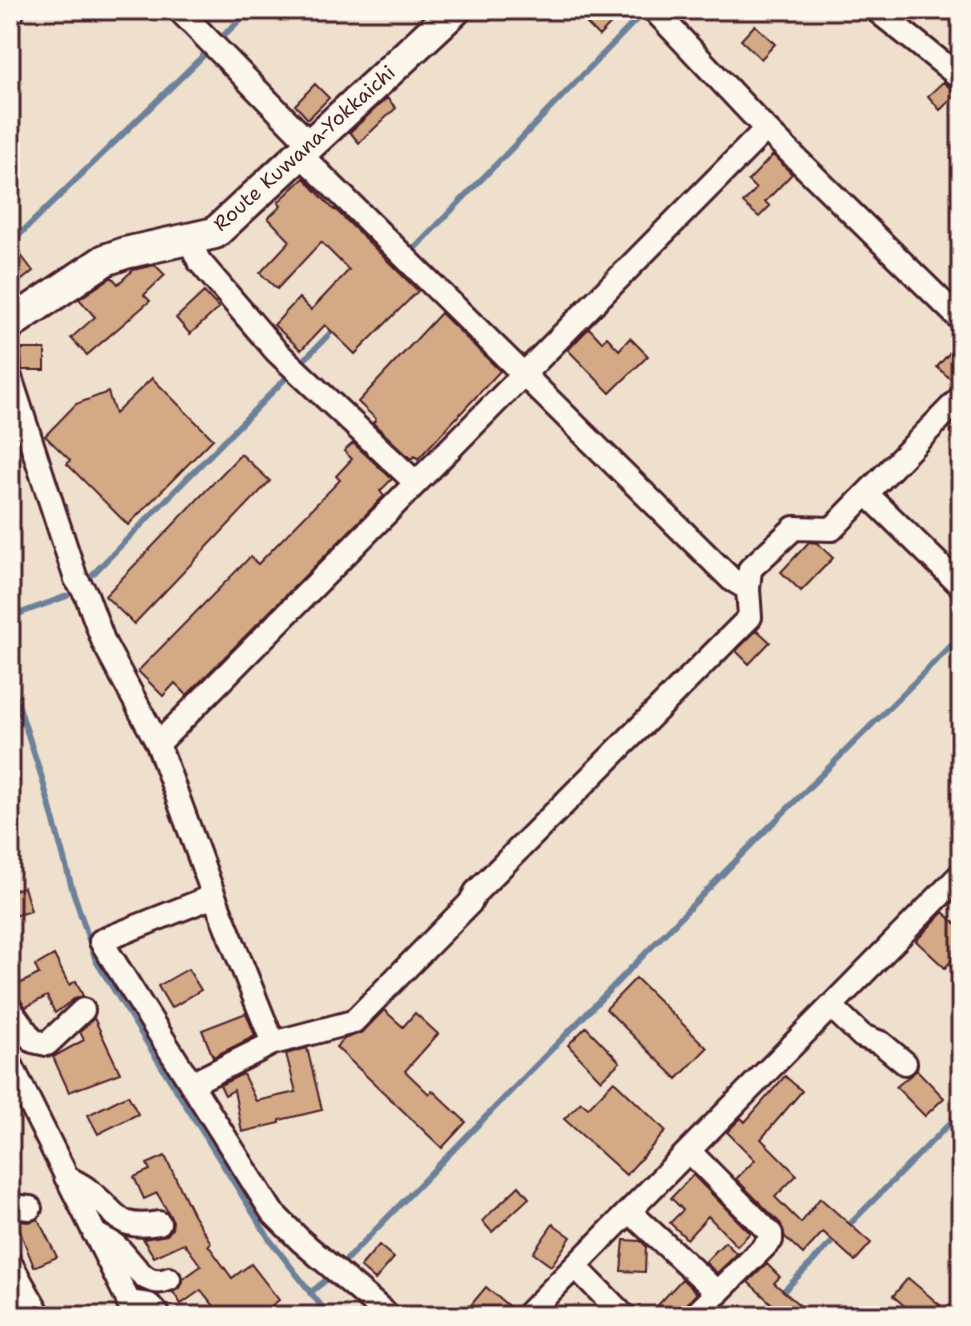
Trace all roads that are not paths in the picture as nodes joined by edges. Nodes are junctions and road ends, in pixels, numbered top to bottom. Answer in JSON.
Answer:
{"nodes":[{"id":1,"x":179,"y":10,"type":"edge"},
{"id":2,"x":455,"y":10,"type":"edge"},
{"id":3,"x":654,"y":10,"type":"edge"},
{"id":4,"x":876,"y":10,"type":"edge"},
{"id":5,"x":961,"y":78,"type":"edge"},
{"id":6,"x":766,"y":129,"type":"junction"},
{"id":7,"x":306,"y":150,"type":"junction"},
{"id":8,"x":188,"y":237,"type":"junction"},
{"id":9,"x":961,"y":320,"type":"edge"},
{"id":10,"x":10,"y":324,"type":"edge"},
{"id":11,"x":523,"y":373,"type":"junction"},
{"id":12,"x":10,"y":377,"type":"edge"},
{"id":13,"x":961,"y":397,"type":"edge"},
{"id":14,"x":415,"y":482,"type":"junction"},
{"id":15,"x":867,"y":494,"type":"junction"},
{"id":16,"x":961,"y":586,"type":"edge"},
{"id":17,"x":748,"y":589,"type":"junction"},
{"id":18,"x":158,"y":744,"type":"junction"},
{"id":19,"x":961,"y":874,"type":"edge"},
{"id":20,"x":214,"y":896,"type":"junction"},
{"id":21,"x":831,"y":1006,"type":"junction"},
{"id":22,"x":10,"y":1009,"type":"edge"},
{"id":23,"x":83,"y":1010,"type":"dead end"},
{"id":24,"x":273,"y":1043,"type":"junction"},
{"id":25,"x":905,"y":1063,"type":"dead end"},
{"id":26,"x":13,"y":1077,"type":"edge"},
{"id":27,"x":191,"y":1084,"type":"junction"},
{"id":28,"x":689,"y":1151,"type":"junction"},
{"id":29,"x":66,"y":1177,"type":"junction"},
{"id":30,"x":630,"y":1212,"type":"junction"},
{"id":31,"x":159,"y":1223,"type":"dead end"},
{"id":32,"x":93,"y":1233,"type":"junction"},
{"id":33,"x":10,"y":1263,"type":"edge"},
{"id":34,"x":575,"y":1266,"type":"junction"},
{"id":35,"x":169,"y":1279,"type":"dead end"},
{"id":36,"x":594,"y":1283,"type":"junction"},
{"id":37,"x":620,"y":1288,"type":"dead end"},
{"id":38,"x":718,"y":1293,"type":"junction"},
{"id":39,"x":132,"y":1309,"type":"edge"},
{"id":40,"x":40,"y":1316,"type":"edge"},
{"id":41,"x":159,"y":1316,"type":"edge"},
{"id":42,"x":389,"y":1316,"type":"edge"},
{"id":43,"x":526,"y":1316,"type":"edge"},
{"id":44,"x":624,"y":1316,"type":"edge"},
{"id":45,"x":694,"y":1316,"type":"edge"}],
"edges":[{"from":1,"to":7,"type":"street"},
{"from":2,"to":7,"type":"main road","name":"Route Kuwana-Yokkaichi"},
{"from":3,"to":6,"type":"street"},
{"from":4,"to":5,"type":"street"},
{"from":6,"to":9,"type":"street"},
{"from":6,"to":11,"type":"street"},
{"from":7,"to":8,"type":"main road","name":"Route Kuwana-Yokkaichi"},
{"from":7,"to":11,"type":"street"},
{"from":8,"to":10,"type":"main road","name":"Route Kuwana-Yokkaichi"},
{"from":8,"to":14,"type":"street"},
{"from":11,"to":14,"type":"street"},
{"from":11,"to":17,"type":"street"},
{"from":12,"to":18,"type":"street"},
{"from":13,"to":15,"type":"street"},
{"from":14,"to":18,"type":"street"},
{"from":15,"to":16,"type":"street"},
{"from":15,"to":17,"type":"street"},
{"from":17,"to":24,"type":"street"},
{"from":18,"to":20,"type":"street"},
{"from":19,"to":21,"type":"street"},
{"from":20,"to":24,"type":"street"},
{"from":20,"to":27,"type":"street"},
{"from":21,"to":25,"type":"street"},
{"from":21,"to":28,"type":"street"},
{"from":22,"to":23,"type":"street"},
{"from":24,"to":27,"type":"street"},
{"from":26,"to":29,"type":"street"},
{"from":27,"to":42,"type":"street"},
{"from":28,"to":30,"type":"street"},
{"from":28,"to":38,"type":"street"},
{"from":29,"to":31,"type":"street"},
{"from":29,"to":32,"type":"street"},
{"from":30,"to":34,"type":"street"},
{"from":30,"to":38,"type":"street"},
{"from":32,"to":35,"type":"street"},
{"from":32,"to":39,"type":"street"},
{"from":33,"to":40,"type":"street"},
{"from":34,"to":36,"type":"street"},
{"from":34,"to":43,"type":"street"},
{"from":36,"to":37,"type":"street"},
{"from":36,"to":44,"type":"street"},
{"from":38,"to":45,"type":"street"},
{"from":39,"to":41,"type":"street"}]}
